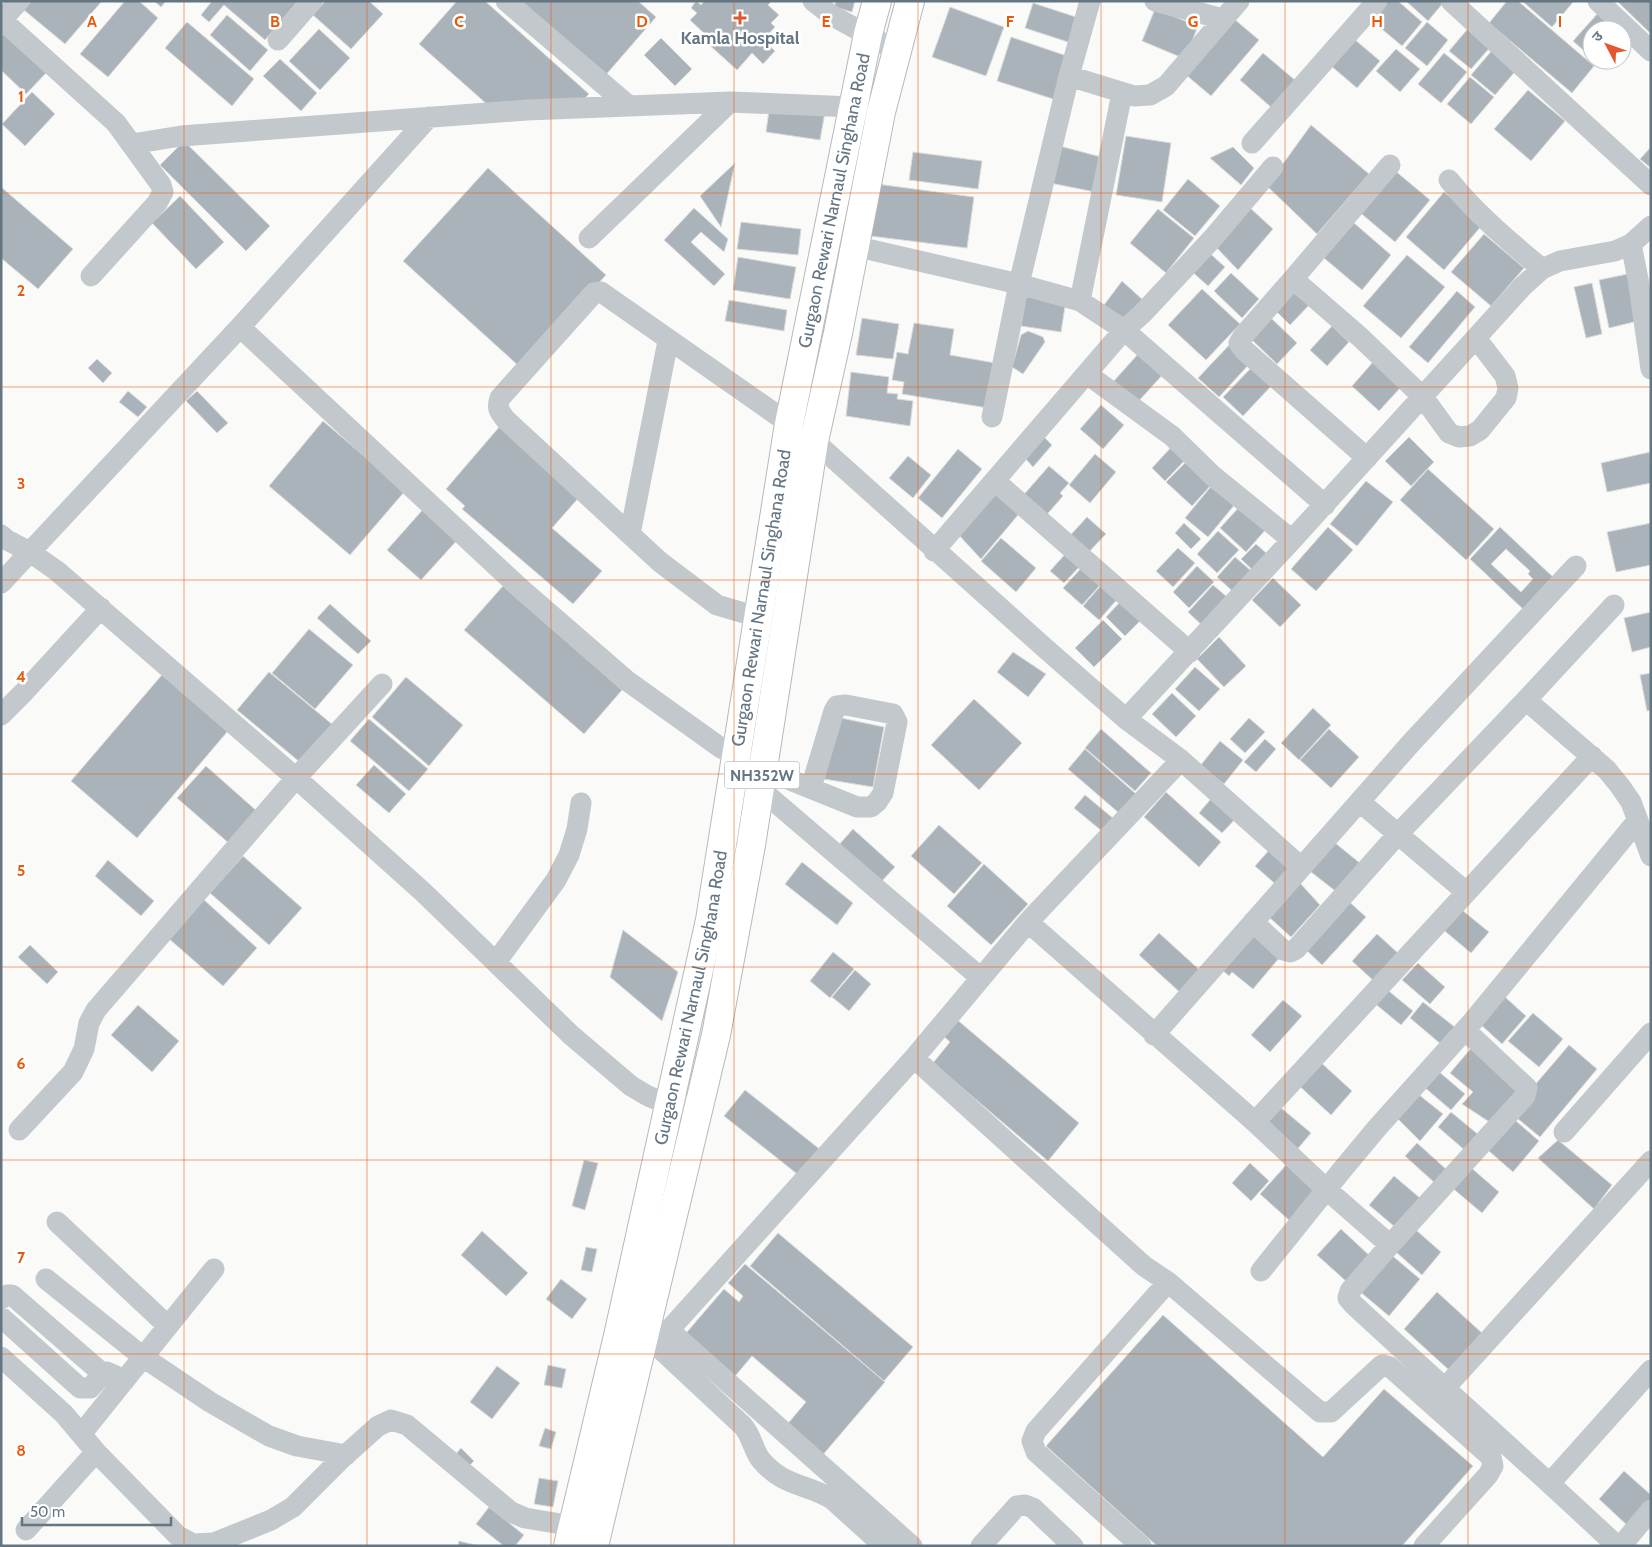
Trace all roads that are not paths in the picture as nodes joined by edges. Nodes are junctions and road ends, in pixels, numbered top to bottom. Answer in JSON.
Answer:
{"nodes":[{"id":1,"x":19,"y":1,"type":"edge"},
{"id":2,"x":312,"y":1,"type":"edge"},
{"id":3,"x":506,"y":1,"type":"edge"},
{"id":4,"x":813,"y":1,"type":"edge"},
{"id":5,"x":876,"y":1,"type":"edge"},
{"id":6,"x":910,"y":1,"type":"edge"},
{"id":7,"x":1090,"y":1,"type":"edge"},
{"id":8,"x":1155,"y":1,"type":"edge"},
{"id":9,"x":1239,"y":1,"type":"edge"},
{"id":10,"x":1377,"y":1,"type":"edge"},
{"id":11,"x":1451,"y":1,"type":"edge"},
{"id":12,"x":1598,"y":1,"type":"edge"},
{"id":13,"x":1223,"y":19,"type":"junction"},
{"id":14,"x":2,"y":21,"type":"edge"},
{"id":15,"x":868,"y":34,"type":"junction"},
{"id":16,"x":278,"y":40,"type":"dead end"},
{"id":17,"x":897,"y":51,"type":"junction"},
{"id":18,"x":1651,"y":51,"type":"edge"},
{"id":19,"x":1069,"y":76,"type":"junction"},
{"id":20,"x":1122,"y":93,"type":"junction"},
{"id":21,"x":730,"y":102,"type":"junction"},
{"id":22,"x":629,"y":106,"type":"junction"},
{"id":23,"x":853,"y":106,"type":"junction"},
{"id":24,"x":881,"y":112,"type":"junction"},
{"id":25,"x":429,"y":117,"type":"junction"},
{"id":26,"x":1252,"y":143,"type":"dead end"},
{"id":27,"x":132,"y":144,"type":"junction"},
{"id":28,"x":1390,"y":165,"type":"dead end"},
{"id":29,"x":1273,"y":167,"type":"dead end"},
{"id":30,"x":1449,"y":180,"type":"dead end"},
{"id":31,"x":1651,"y":184,"type":"edge"},
{"id":32,"x":1651,"y":226,"type":"edge"},
{"id":33,"x":589,"y":238,"type":"dead end"},
{"id":34,"x":1631,"y":244,"type":"junction"},
{"id":35,"x":854,"y":246,"type":"junction"},
{"id":36,"x":1542,"y":269,"type":"junction"},
{"id":37,"x":91,"y":276,"type":"dead end"},
{"id":38,"x":1644,"y":278,"type":"edge"},
{"id":39,"x":1293,"y":279,"type":"junction"},
{"id":40,"x":1019,"y":284,"type":"junction"},
{"id":41,"x":1080,"y":301,"type":"junction"},
{"id":42,"x":240,"y":327,"type":"junction"},
{"id":43,"x":1124,"y":330,"type":"junction"},
{"id":44,"x":1476,"y":338,"type":"junction"},
{"id":45,"x":668,"y":341,"type":"junction"},
{"id":46,"x":1651,"y":370,"type":"edge"},
{"id":47,"x":1087,"y":374,"type":"junction"},
{"id":48,"x":1423,"y":397,"type":"junction"},
{"id":49,"x":992,"y":417,"type":"dead end"},
{"id":50,"x":789,"y":424,"type":"junction"},
{"id":51,"x":814,"y":441,"type":"junction"},
{"id":52,"x":1367,"y":458,"type":"junction"},
{"id":53,"x":994,"y":481,"type":"junction"},
{"id":54,"x":1325,"y":504,"type":"junction"},
{"id":55,"x":630,"y":534,"type":"junction"},
{"id":56,"x":1,"y":535,"type":"edge"},
{"id":57,"x":1292,"y":540,"type":"junction"},
{"id":58,"x":934,"y":550,"type":"junction"},
{"id":59,"x":30,"y":552,"type":"junction"},
{"id":60,"x":1576,"y":566,"type":"dead end"},
{"id":61,"x":1,"y":582,"type":"edge"},
{"id":62,"x":1614,"y":604,"type":"dead end"},
{"id":63,"x":100,"y":608,"type":"junction"},
{"id":64,"x":760,"y":614,"type":"junction"},
{"id":65,"x":787,"y":614,"type":"junction"},
{"id":66,"x":1190,"y":652,"type":"junction"},
{"id":67,"x":382,"y":684,"type":"dead end"},
{"id":68,"x":1526,"y":700,"type":"junction"},
{"id":69,"x":1,"y":714,"type":"edge"},
{"id":70,"x":1126,"y":720,"type":"junction"},
{"id":71,"x":736,"y":755,"type":"junction"},
{"id":72,"x":1592,"y":756,"type":"junction"},
{"id":73,"x":1181,"y":760,"type":"junction"},
{"id":74,"x":762,"y":773,"type":"junction"},
{"id":75,"x":296,"y":778,"type":"junction"},
{"id":76,"x":811,"y":788,"type":"junction"},
{"id":77,"x":1360,"y":802,"type":"junction"},
{"id":78,"x":581,"y":803,"type":"dead end"},
{"id":79,"x":1638,"y":820,"type":"junction"},
{"id":80,"x":1398,"y":834,"type":"junction"},
{"id":81,"x":1651,"y":856,"type":"edge"},
{"id":82,"x":1301,"y":867,"type":"junction"},
{"id":83,"x":1466,"y":892,"type":"junction"},
{"id":84,"x":1028,"y":922,"type":"junction"},
{"id":85,"x":1254,"y":922,"type":"junction"},
{"id":86,"x":496,"y":962,"type":"junction"},
{"id":87,"x":981,"y":978,"type":"junction"},
{"id":88,"x":1465,"y":1030,"type":"junction"},
{"id":89,"x":1651,"y":1033,"type":"edge"},
{"id":90,"x":1154,"y":1035,"type":"junction"},
{"id":91,"x":914,"y":1058,"type":"junction"},
{"id":92,"x":670,"y":1105,"type":"junction"},
{"id":93,"x":698,"y":1108,"type":"junction"},
{"id":94,"x":1255,"y":1122,"type":"junction"},
{"id":95,"x":19,"y":1130,"type":"dead end"},
{"id":96,"x":1564,"y":1132,"type":"dead end"},
{"id":97,"x":1651,"y":1161,"type":"edge"},
{"id":98,"x":1326,"y":1189,"type":"junction"},
{"id":99,"x":57,"y":1222,"type":"dead end"},
{"id":100,"x":1390,"y":1245,"type":"junction"},
{"id":101,"x":214,"y":1269,"type":"dead end"},
{"id":102,"x":1261,"y":1271,"type":"dead end"},
{"id":103,"x":46,"y":1279,"type":"dead end"},
{"id":104,"x":1168,"y":1282,"type":"junction"},
{"id":105,"x":1,"y":1299,"type":"edge"},
{"id":106,"x":1,"y":1317,"type":"edge"},
{"id":107,"x":168,"y":1326,"type":"junction"},
{"id":108,"x":645,"y":1337,"type":"junction"},
{"id":109,"x":1,"y":1357,"type":"edge"},
{"id":110,"x":143,"y":1357,"type":"junction"},
{"id":111,"x":1651,"y":1370,"type":"edge"},
{"id":112,"x":103,"y":1374,"type":"junction"},
{"id":113,"x":125,"y":1380,"type":"junction"},
{"id":114,"x":1444,"y":1389,"type":"junction"},
{"id":115,"x":82,"y":1433,"type":"junction"},
{"id":116,"x":96,"y":1452,"type":"junction"},
{"id":117,"x":346,"y":1455,"type":"junction"},
{"id":118,"x":1550,"y":1483,"type":"junction"},
{"id":119,"x":1651,"y":1510,"type":"edge"},
{"id":120,"x":26,"y":1530,"type":"dead end"},
{"id":121,"x":570,"y":1536,"type":"edge"},
{"id":122,"x":594,"y":1546,"type":"edge"},
{"id":123,"x":884,"y":1546,"type":"edge"},
{"id":124,"x":912,"y":1546,"type":"edge"},
{"id":125,"x":981,"y":1546,"type":"edge"},
{"id":126,"x":1073,"y":1546,"type":"edge"},
{"id":127,"x":1141,"y":1546,"type":"edge"},
{"id":128,"x":1424,"y":1546,"type":"edge"},
{"id":129,"x":1617,"y":1546,"type":"edge"},
{"id":130,"x":1621,"y":1546,"type":"edge"}],
"edges":[{"from":1,"to":14,"type":"street"},
{"from":2,"to":16,"type":"street"},
{"from":3,"to":22,"type":"street"},
{"from":4,"to":15,"type":"street"},
{"from":5,"to":15,"type":"highway","name":"Gurgaon Rewari Narnaul Singhana Road","number":"NH352W"},
{"from":6,"to":17,"type":"highway","number":"NH352W"},
{"from":7,"to":19,"type":"street"},
{"from":8,"to":13,"type":"street"},
{"from":9,"to":13,"type":"street"},
{"from":10,"to":26,"type":"street"},
{"from":11,"to":31,"type":"street"},
{"from":12,"to":18,"type":"street"},
{"from":13,"to":20,"type":"street"},
{"from":14,"to":27,"type":"street"},
{"from":15,"to":17,"type":"street"},
{"from":15,"to":23,"type":"highway","name":"Gurgaon Rewari Narnaul Singhana Road","number":"NH352W"},
{"from":17,"to":24,"type":"highway","number":"NH352W"},
{"from":19,"to":20,"type":"street"},
{"from":19,"to":40,"type":"street"},
{"from":20,"to":41,"type":"street"},
{"from":21,"to":22,"type":"street"},
{"from":21,"to":23,"type":"street"},
{"from":21,"to":33,"type":"street"},
{"from":22,"to":25,"type":"street"},
{"from":23,"to":24,"type":"street"},
{"from":23,"to":50,"type":"highway","name":"Gurgaon Rewari Narnaul Singhana Road","number":"NH352W"},
{"from":24,"to":35,"type":"highway","number":"NH352W"},
{"from":25,"to":27,"type":"street"},
{"from":25,"to":42,"type":"street"},
{"from":27,"to":37,"type":"street"},
{"from":28,"to":39,"type":"street"},
{"from":29,"to":43,"type":"street"},
{"from":30,"to":36,"type":"street"},
{"from":32,"to":34,"type":"street"},
{"from":34,"to":36,"type":"street"},
{"from":34,"to":38,"type":"street"},
{"from":35,"to":40,"type":"street"},
{"from":35,"to":51,"type":"highway","number":"NH352W"},
{"from":36,"to":44,"type":"street"},
{"from":38,"to":46,"type":"street"},
{"from":39,"to":48,"type":"street"},
{"from":39,"to":52,"type":"street"},
{"from":40,"to":41,"type":"street"},
{"from":40,"to":49,"type":"street"},
{"from":41,"to":43,"type":"street"},
{"from":42,"to":59,"type":"street"},
{"from":42,"to":71,"type":"street"},
{"from":43,"to":47,"type":"street"},
{"from":43,"to":54,"type":"street"},
{"from":44,"to":48,"type":"street"},
{"from":44,"to":48,"type":"street"},
{"from":45,"to":50,"type":"street"},
{"from":45,"to":55,"type":"street"},
{"from":45,"to":55,"type":"street"},
{"from":47,"to":53,"type":"street"},
{"from":47,"to":57,"type":"street"},
{"from":48,"to":52,"type":"street"},
{"from":50,"to":51,"type":"street"},
{"from":50,"to":64,"type":"highway","name":"Gurgaon Rewari Narnaul Singhana Road","number":"NH352W"},
{"from":51,"to":58,"type":"street"},
{"from":51,"to":65,"type":"highway","number":"NH352W"},
{"from":52,"to":54,"type":"street"},
{"from":53,"to":58,"type":"street"},
{"from":53,"to":66,"type":"street"},
{"from":54,"to":57,"type":"street"},
{"from":55,"to":64,"type":"street"},
{"from":56,"to":59,"type":"street"},
{"from":57,"to":66,"type":"street"},
{"from":58,"to":70,"type":"street"},
{"from":59,"to":61,"type":"street"},
{"from":59,"to":63,"type":"street"},
{"from":60,"to":77,"type":"street"},
{"from":62,"to":68,"type":"street"},
{"from":63,"to":69,"type":"street"},
{"from":63,"to":75,"type":"street"},
{"from":64,"to":65,"type":"street"},
{"from":64,"to":71,"type":"highway","name":"Gurgaon Rewari Narnaul Singhana Road","number":"NH352W"},
{"from":65,"to":74,"type":"highway","number":"NH352W"},
{"from":66,"to":70,"type":"street"},
{"from":67,"to":75,"type":"street"},
{"from":68,"to":72,"type":"street"},
{"from":68,"to":80,"type":"street"},
{"from":70,"to":73,"type":"street"},
{"from":71,"to":74,"type":"street"},
{"from":71,"to":92,"type":"highway","name":"Gurgaon Rewari Narnaul Singhana Road","number":"NH352W"},
{"from":72,"to":79,"type":"street"},
{"from":72,"to":83,"type":"street"},
{"from":73,"to":82,"type":"street"},
{"from":73,"to":84,"type":"street"},
{"from":74,"to":76,"type":"street"},
{"from":74,"to":87,"type":"street"},
{"from":74,"to":93,"type":"highway","number":"NH352W"},
{"from":75,"to":86,"type":"street"},
{"from":75,"to":95,"type":"street"},
{"from":76,"to":76,"type":"street"},
{"from":77,"to":80,"type":"street"},
{"from":77,"to":82,"type":"street"},
{"from":78,"to":86,"type":"street"},
{"from":79,"to":81,"type":"street"},
{"from":79,"to":88,"type":"street"},
{"from":80,"to":83,"type":"street"},
{"from":80,"to":85,"type":"street"},
{"from":82,"to":85,"type":"street"},
{"from":83,"to":94,"type":"street"},
{"from":84,"to":87,"type":"street"},
{"from":84,"to":90,"type":"street"},
{"from":85,"to":90,"type":"street"},
{"from":86,"to":92,"type":"street"},
{"from":87,"to":91,"type":"street"},
{"from":88,"to":98,"type":"street"},
{"from":88,"to":100,"type":"street"},
{"from":89,"to":96,"type":"street"},
{"from":90,"to":94,"type":"street"},
{"from":91,"to":104,"type":"street"},
{"from":91,"to":108,"type":"street"},
{"from":92,"to":93,"type":"street"},
{"from":92,"to":108,"type":"highway","name":"Gurgaon Rewari Narnaul Singhana Road","number":"NH352W"},
{"from":93,"to":108,"type":"highway","number":"NH352W"},
{"from":94,"to":98,"type":"street"},
{"from":97,"to":114,"type":"street"},
{"from":98,"to":100,"type":"street"},
{"from":98,"to":102,"type":"street"},
{"from":99,"to":107,"type":"street"},
{"from":100,"to":114,"type":"street"},
{"from":101,"to":107,"type":"street"},
{"from":103,"to":110,"type":"street"},
{"from":104,"to":127,"type":"street"},
{"from":104,"to":128,"type":"street"},
{"from":105,"to":112,"type":"street"},
{"from":106,"to":112,"type":"street"},
{"from":107,"to":110,"type":"street"},
{"from":108,"to":121,"type":"highway","name":"Gurgaon Rewari Narnaul Singhana Road","number":"NH352W"},
{"from":108,"to":122,"type":"highway","number":"NH352W"},
{"from":108,"to":123,"type":"street"},
{"from":108,"to":124,"type":"street"},
{"from":109,"to":115,"type":"street"},
{"from":110,"to":113,"type":"street"},
{"from":110,"to":117,"type":"street"},
{"from":111,"to":118,"type":"street"},
{"from":112,"to":113,"type":"street"},
{"from":113,"to":115,"type":"street"},
{"from":114,"to":118,"type":"street"},
{"from":115,"to":116,"type":"street"},
{"from":116,"to":117,"type":"street"},
{"from":116,"to":120,"type":"street"},
{"from":117,"to":121,"type":"street"},
{"from":118,"to":129,"type":"street"},
{"from":119,"to":130,"type":"street"},
{"from":125,"to":126,"type":"street"}]}
